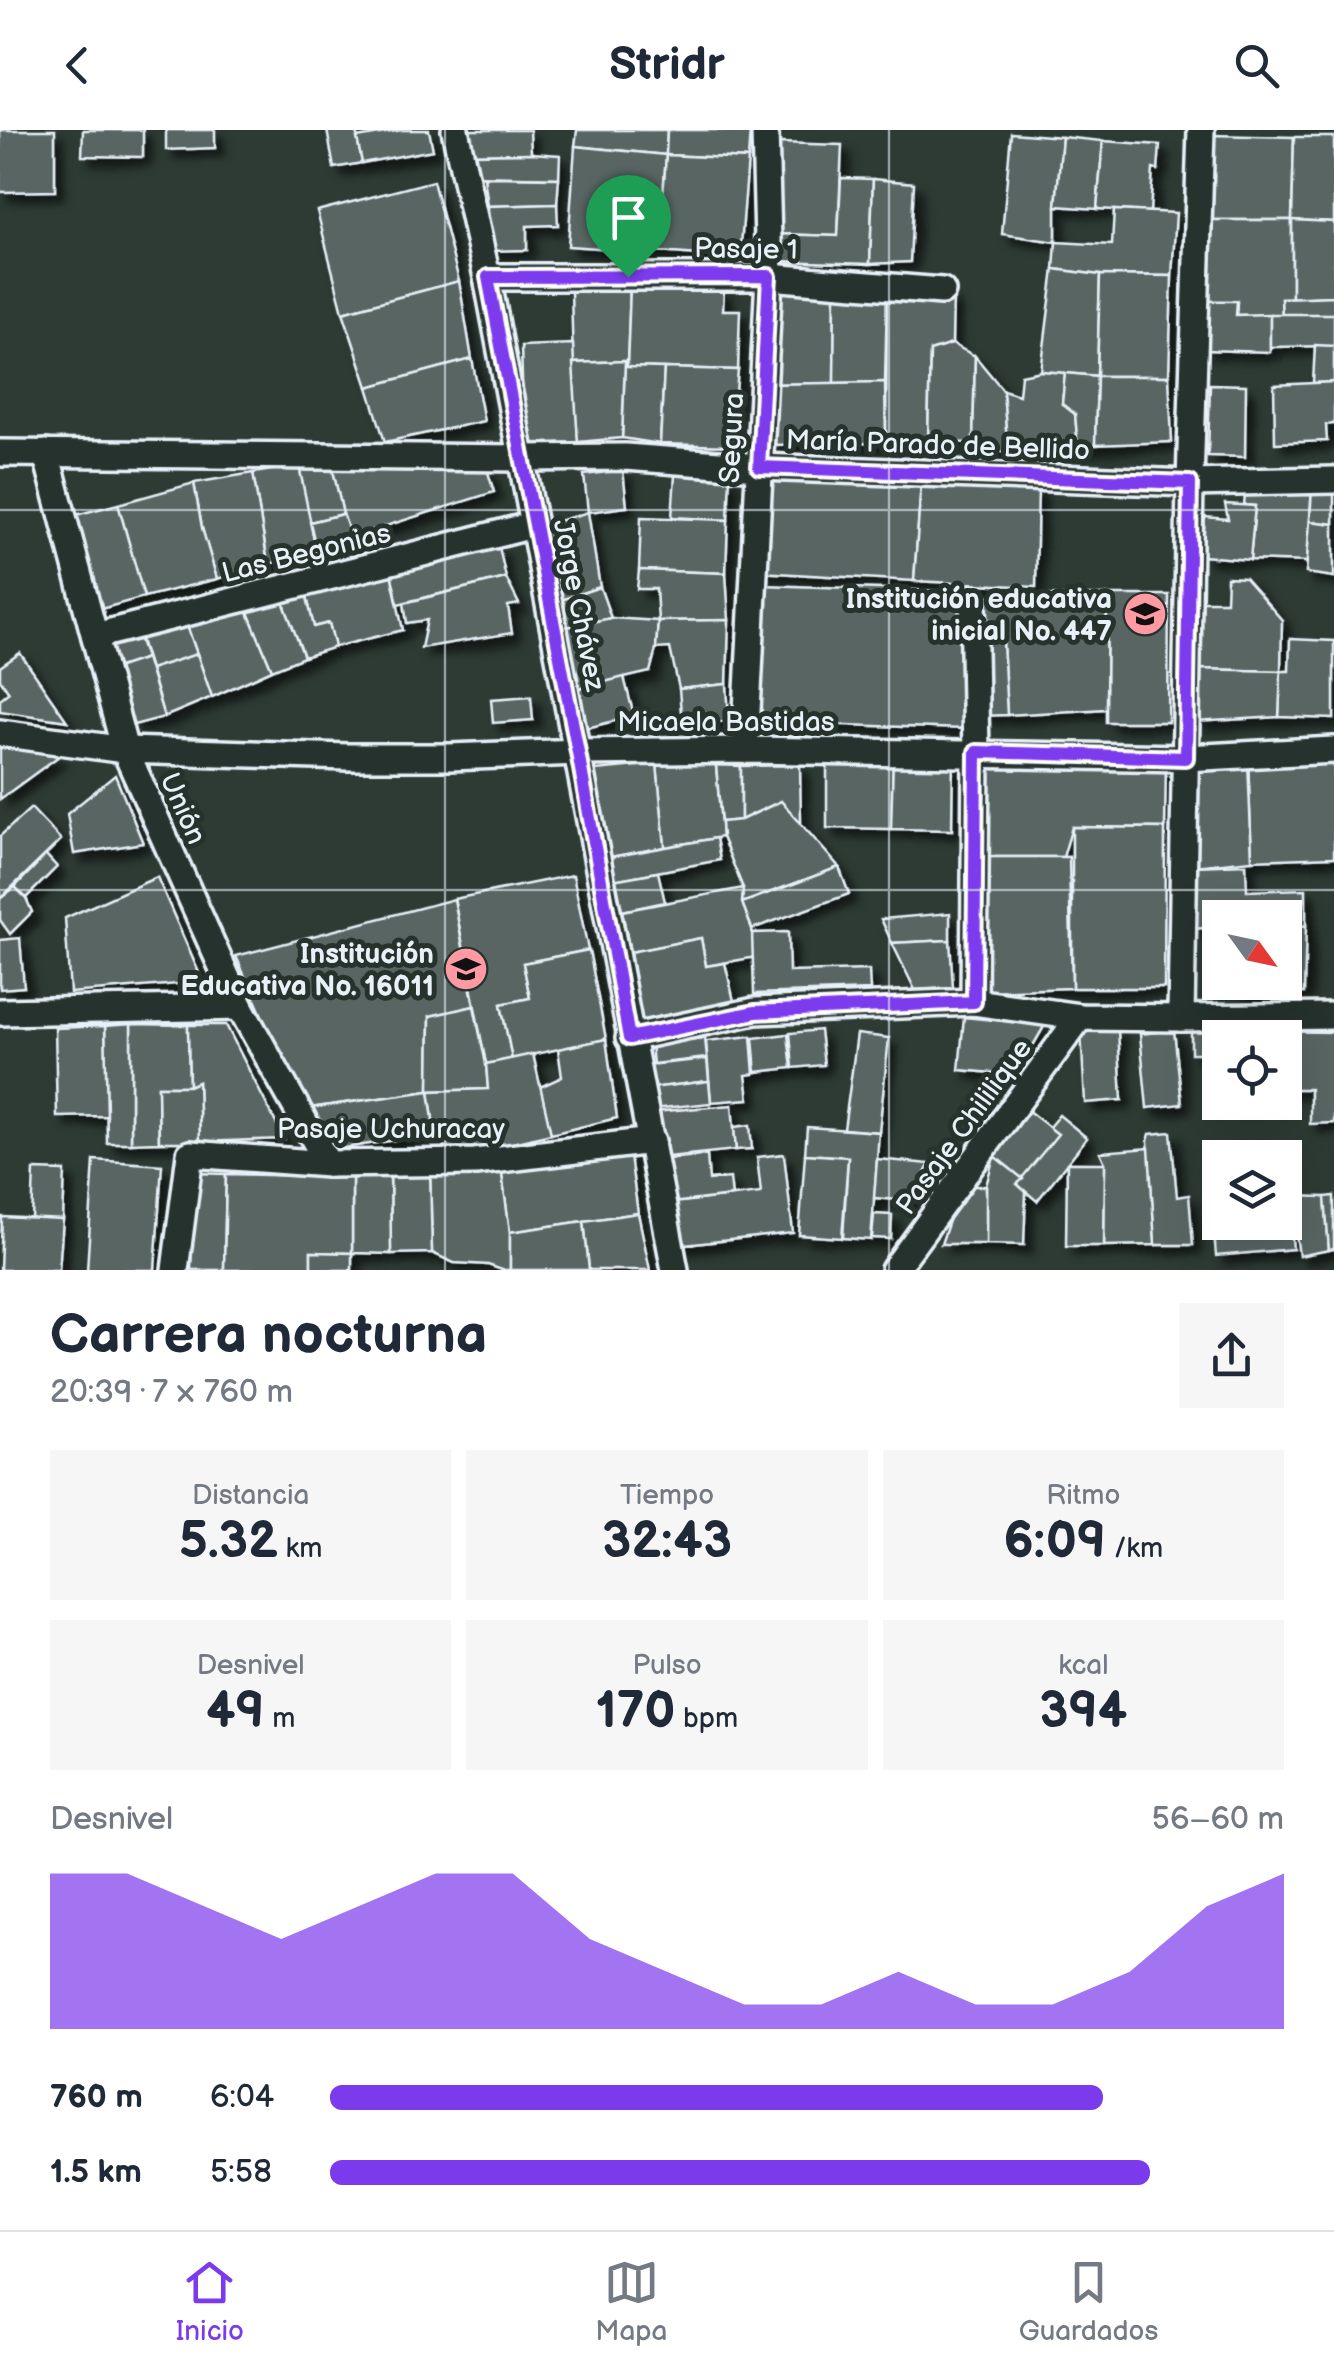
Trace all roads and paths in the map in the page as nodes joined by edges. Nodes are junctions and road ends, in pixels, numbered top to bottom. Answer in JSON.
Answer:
{"nodes":[{"id":1,"x":456,"y":130,"type":"edge"},
{"id":2,"x":765,"y":130,"type":"edge"},
{"id":3,"x":1201,"y":130,"type":"edge"},
{"id":4,"x":769,"y":276,"type":"junction"},
{"id":5,"x":488,"y":277,"type":"junction"},
{"id":6,"x":942,"y":291,"type":"dead end"},
{"id":7,"x":0,"y":452,"type":"edge"},
{"id":8,"x":46,"y":453,"type":"junction"},
{"id":9,"x":521,"y":458,"type":"junction"},
{"id":10,"x":759,"y":467,"type":"junction"},
{"id":11,"x":1334,"y":480,"type":"edge"},
{"id":12,"x":1190,"y":483,"type":"junction"},
{"id":13,"x":533,"y":526,"type":"junction"},
{"id":14,"x":974,"y":598,"type":"dead end"},
{"id":15,"x":94,"y":636,"type":"junction"},
{"id":16,"x":0,"y":734,"type":"edge"},
{"id":17,"x":125,"y":750,"type":"junction"},
{"id":18,"x":746,"y":750,"type":"junction"},
{"id":19,"x":1334,"y":750,"type":"edge"},
{"id":20,"x":578,"y":752,"type":"junction"},
{"id":21,"x":976,"y":752,"type":"junction"},
{"id":22,"x":1186,"y":758,"type":"junction"},
{"id":23,"x":974,"y":1002,"type":"junction"},
{"id":24,"x":240,"y":1007,"type":"junction"},
{"id":25,"x":0,"y":1012,"type":"edge"},
{"id":26,"x":1080,"y":1016,"type":"junction"},
{"id":27,"x":1334,"y":1016,"type":"edge"},
{"id":28,"x":1181,"y":1018,"type":"junction"},
{"id":29,"x":629,"y":1038,"type":"junction"},
{"id":30,"x":652,"y":1141,"type":"junction"},
{"id":31,"x":328,"y":1164,"type":"junction"},
{"id":32,"x":175,"y":1270,"type":"edge"},
{"id":33,"x":675,"y":1270,"type":"edge"},
{"id":34,"x":894,"y":1270,"type":"edge"}],
"edges":[{"from":1,"to":5,"type":"street","name":"Jorge Chávez"},
{"from":2,"to":4,"type":"street","name":"Segura"},
{"from":3,"to":12,"type":"street"},
{"from":4,"to":5,"type":"street","name":"Pasaje 1"},
{"from":4,"to":6,"type":"street","name":"Pasaje 1"},
{"from":4,"to":10,"type":"street","name":"Segura"},
{"from":5,"to":9,"type":"street","name":"Jorge Chávez"},
{"from":7,"to":8,"type":"street","name":"María Parado de Bellido"},
{"from":8,"to":9,"type":"street","name":"María Parado de Bellido"},
{"from":8,"to":15,"type":"street","name":"Unión"},
{"from":9,"to":10,"type":"street","name":"María Parado de Bellido"},
{"from":9,"to":13,"type":"street","name":"Jorge Chávez"},
{"from":10,"to":12,"type":"street","name":"María Parado de Bellido"},
{"from":10,"to":18,"type":"street","name":"Segura"},
{"from":11,"to":12,"type":"street","name":"María Parado de Bellido"},
{"from":12,"to":22,"type":"street"},
{"from":13,"to":15,"type":"street","name":"Las Begonias"},
{"from":13,"to":20,"type":"street","name":"Jorge Chávez"},
{"from":14,"to":21,"type":"street"},
{"from":15,"to":17,"type":"street","name":"Unión"},
{"from":16,"to":17,"type":"street","name":"Micaela Bastidas"},
{"from":17,"to":20,"type":"street","name":"Micaela Bastidas"},
{"from":17,"to":24,"type":"street","name":"Unión"},
{"from":18,"to":20,"type":"street","name":"Micaela Bastidas"},
{"from":18,"to":21,"type":"street","name":"Micaela Bastidas"},
{"from":19,"to":22,"type":"street","name":"Micaela Bastidas"},
{"from":20,"to":29,"type":"street","name":"Jorge Chávez"},
{"from":21,"to":22,"type":"street","name":"Micaela Bastidas"},
{"from":21,"to":23,"type":"street"},
{"from":22,"to":28,"type":"street"},
{"from":23,"to":26,"type":"street"},
{"from":23,"to":29,"type":"street"},
{"from":24,"to":25,"type":"street"},
{"from":24,"to":31,"type":"street","name":"Unión"},
{"from":26,"to":28,"type":"street"},
{"from":26,"to":34,"type":"street","name":"Pasaje Chililique"},
{"from":27,"to":28,"type":"street"},
{"from":29,"to":30,"type":"street","name":"Jorge Chávez"},
{"from":30,"to":31,"type":"street","name":"Pasaje Uchuracay"},
{"from":30,"to":33,"type":"street","name":"Jorge Chávez"},
{"from":31,"to":32,"type":"street","name":"Pasaje Uchuracay"}]}
